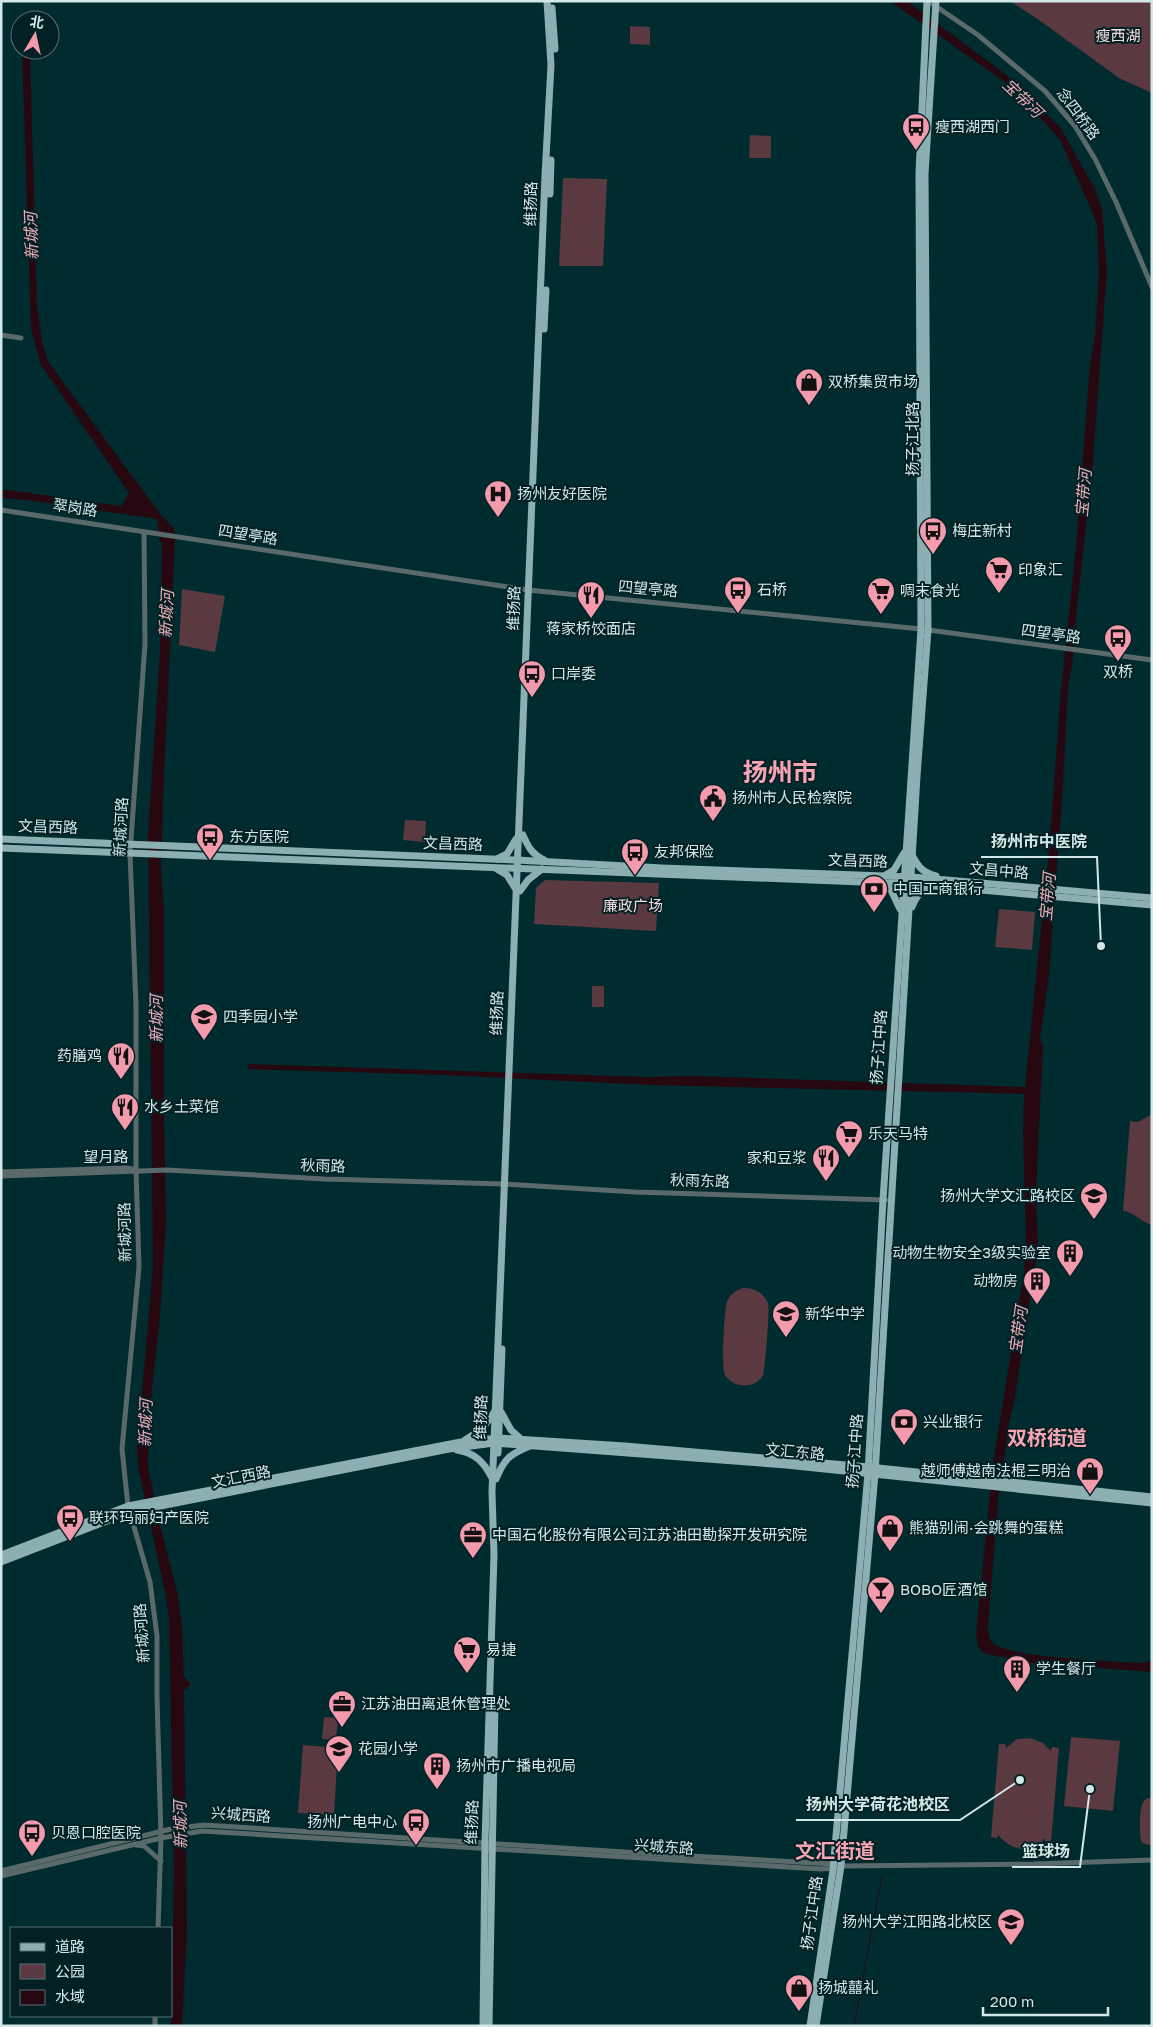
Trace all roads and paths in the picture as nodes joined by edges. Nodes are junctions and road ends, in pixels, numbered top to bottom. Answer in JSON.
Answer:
{"nodes":[{"id":1,"x":547,"y":1,"type":"edge"},
{"id":2,"x":552,"y":1,"type":"edge"},
{"id":3,"x":928,"y":1,"type":"edge"},
{"id":4,"x":935,"y":3,"type":"edge"},
{"id":5,"x":1152,"y":287,"type":"edge"},
{"id":6,"x":1,"y":336,"type":"edge"},
{"id":7,"x":21,"y":338,"type":"dead end"},
{"id":8,"x":1,"y":510,"type":"edge"},
{"id":9,"x":144,"y":532,"type":"junction"},
{"id":10,"x":530,"y":590,"type":"junction"},
{"id":11,"x":924,"y":630,"type":"junction"},
{"id":12,"x":1152,"y":660,"type":"edge"},
{"id":13,"x":520,"y":834,"type":"junction"},
{"id":14,"x":1,"y":839,"type":"edge"},
{"id":15,"x":132,"y":845,"type":"junction"},
{"id":16,"x":1,"y":848,"type":"edge"},
{"id":17,"x":906,"y":848,"type":"junction"},
{"id":18,"x":130,"y":853,"type":"junction"},
{"id":19,"x":913,"y":856,"type":"junction"},
{"id":20,"x":496,"y":859,"type":"junction"},
{"id":21,"x":519,"y":860,"type":"junction"},
{"id":22,"x":546,"y":862,"type":"junction"},
{"id":23,"x":495,"y":867,"type":"junction"},
{"id":24,"x":519,"y":868,"type":"junction"},
{"id":25,"x":542,"y":869,"type":"junction"},
{"id":26,"x":882,"y":879,"type":"junction"},
{"id":27,"x":907,"y":880,"type":"junction"},
{"id":28,"x":953,"y":881,"type":"junction"},
{"id":29,"x":933,"y":886,"type":"junction"},
{"id":30,"x":518,"y":890,"type":"junction"},
{"id":31,"x":1040,"y":892,"type":"junction"},
{"id":32,"x":1057,"y":893,"type":"junction"},
{"id":33,"x":1152,"y":898,"type":"edge"},
{"id":34,"x":1152,"y":905,"type":"edge"},
{"id":35,"x":901,"y":913,"type":"junction"},
{"id":36,"x":909,"y":915,"type":"junction"},
{"id":37,"x":895,"y":1081,"type":"junction"},
{"id":38,"x":894,"y":1092,"type":"junction"},
{"id":39,"x":136,"y":1170,"type":"junction"},
{"id":40,"x":1,"y":1172,"type":"edge"},
{"id":41,"x":1,"y":1176,"type":"edge"},
{"id":42,"x":506,"y":1184,"type":"junction"},
{"id":43,"x":883,"y":1200,"type":"junction"},
{"id":44,"x":891,"y":1200,"type":"junction"},
{"id":45,"x":497,"y":1410,"type":"junction"},
{"id":46,"x":521,"y":1439,"type":"junction"},
{"id":47,"x":496,"y":1440,"type":"junction"},
{"id":48,"x":461,"y":1442,"type":"junction"},
{"id":49,"x":533,"y":1445,"type":"junction"},
{"id":50,"x":450,"y":1449,"type":"junction"},
{"id":51,"x":872,"y":1470,"type":"junction"},
{"id":52,"x":494,"y":1479,"type":"junction"},
{"id":53,"x":1018,"y":1486,"type":"junction"},
{"id":54,"x":1152,"y":1497,"type":"edge"},
{"id":55,"x":160,"y":1503,"type":"junction"},
{"id":56,"x":1152,"y":1503,"type":"edge"},
{"id":57,"x":129,"y":1509,"type":"junction"},
{"id":58,"x":1,"y":1556,"type":"edge"},
{"id":59,"x":1,"y":1562,"type":"edge"},
{"id":60,"x":161,"y":1835,"type":"junction"},
{"id":61,"x":133,"y":1844,"type":"junction"},
{"id":62,"x":488,"y":1845,"type":"junction"},
{"id":63,"x":1152,"y":1860,"type":"edge"},
{"id":64,"x":161,"y":1861,"type":"junction"},
{"id":65,"x":836,"y":1867,"type":"junction"},
{"id":66,"x":1,"y":1871,"type":"edge"},
{"id":67,"x":1,"y":1876,"type":"edge"},
{"id":68,"x":158,"y":1927,"type":"edge"},
{"id":69,"x":483,"y":2026,"type":"edge"},
{"id":70,"x":489,"y":2026,"type":"edge"},
{"id":71,"x":810,"y":2026,"type":"edge"},
{"id":72,"x":816,"y":2026,"type":"edge"}],
"edges":[{"from":1,"to":10,"type":"main road","name":"维扬路"},
{"from":2,"to":10,"type":"main road","name":"维扬路"},
{"from":3,"to":4,"type":"street","name":"念四桥路"},
{"from":3,"to":11,"type":"main road","name":"扬子江北路"},
{"from":4,"to":5,"type":"street","name":"念四桥路"},
{"from":4,"to":11,"type":"main road","name":"扬子江北路"},
{"from":6,"to":7,"type":"street"},
{"from":8,"to":9,"type":"street","name":"翠岗路"},
{"from":9,"to":10,"type":"street","name":"四望亭路"},
{"from":9,"to":15,"type":"street","name":"新城河路"},
{"from":10,"to":11,"type":"street","name":"四望亭路"},
{"from":10,"to":13,"type":"main road","name":"维扬路"},
{"from":11,"to":12,"type":"street","name":"四望亭路"},
{"from":11,"to":17,"type":"main road","name":"扬子江北路"},
{"from":11,"to":19,"type":"main road","name":"扬子江北路"},
{"from":13,"to":20,"type":"main road"},
{"from":13,"to":21,"type":"main road","name":"维扬路"},
{"from":13,"to":22,"type":"main road"},
{"from":14,"to":15,"type":"main road","name":"文昌西路"},
{"from":15,"to":18,"type":"street","name":"新城河路"},
{"from":15,"to":20,"type":"main road","name":"文昌西路"},
{"from":16,"to":18,"type":"main road","name":"文昌西路"},
{"from":17,"to":26,"type":"main road"},
{"from":17,"to":27,"type":"main road","name":"扬子江北路"},
{"from":18,"to":23,"type":"main road","name":"文昌西路"},
{"from":18,"to":39,"type":"street","name":"新城河路"},
{"from":19,"to":27,"type":"main road","name":"扬子江北路"},
{"from":19,"to":28,"type":"main road"},
{"from":20,"to":21,"type":"main road","name":"文昌西路"},
{"from":21,"to":22,"type":"main road","name":"文昌西路"},
{"from":21,"to":24,"type":"main road","name":"维扬路"},
{"from":22,"to":26,"type":"main road","name":"文昌西路"},
{"from":23,"to":24,"type":"main road","name":"文昌西路"},
{"from":23,"to":30,"type":"main road"},
{"from":24,"to":25,"type":"main road","name":"文昌西路"},
{"from":24,"to":30,"type":"main road","name":"维扬路"},
{"from":25,"to":26,"type":"main road","name":"文昌西路"},
{"from":25,"to":30,"type":"main road"},
{"from":26,"to":27,"type":"main road","name":"文昌西路"},
{"from":26,"to":35,"type":"main road"},
{"from":27,"to":28,"type":"main road","name":"文昌中路"},
{"from":27,"to":29,"type":"main road","name":"文昌中路"},
{"from":27,"to":35,"type":"main road","name":"扬子江中路"},
{"from":27,"to":36,"type":"main road","name":"扬子江中路"},
{"from":28,"to":31,"type":"main road","name":"文昌中路"},
{"from":29,"to":31,"type":"main road","name":"文昌中路"},
{"from":29,"to":36,"type":"main road"},
{"from":30,"to":42,"type":"main road","name":"维扬路"},
{"from":31,"to":32,"type":"main road","name":"文昌中路"},
{"from":32,"to":33,"type":"main road","name":"文昌中路"},
{"from":32,"to":34,"type":"main road","name":"文昌中路"},
{"from":35,"to":37,"type":"main road","name":"扬子江中路"},
{"from":36,"to":37,"type":"main road","name":"扬子江中路"},
{"from":37,"to":38,"type":"main road","name":"扬子江中路"},
{"from":38,"to":43,"type":"main road","name":"扬子江中路"},
{"from":38,"to":44,"type":"main road","name":"扬子江中路"},
{"from":39,"to":40,"type":"street","name":"望月路"},
{"from":39,"to":41,"type":"street","name":"望月路"},
{"from":39,"to":42,"type":"street","name":"秋雨路"},
{"from":39,"to":57,"type":"street","name":"新城河路"},
{"from":42,"to":43,"type":"street","name":"秋雨东路"},
{"from":42,"to":45,"type":"main road","name":"维扬路"},
{"from":43,"to":44,"type":"street","name":"秋雨东路"},
{"from":43,"to":51,"type":"main road","name":"扬子江中路"},
{"from":44,"to":51,"type":"main road","name":"扬子江中路"},
{"from":45,"to":46,"type":"main road"},
{"from":45,"to":47,"type":"main road","name":"维扬路"},
{"from":45,"to":48,"type":"main road"},
{"from":46,"to":47,"type":"main road","name":"文汇东路"},
{"from":46,"to":51,"type":"main road","name":"文汇东路"},
{"from":47,"to":48,"type":"main road","name":"文汇西路"},
{"from":47,"to":49,"type":"main road","name":"文汇东路"},
{"from":47,"to":50,"type":"main road","name":"文汇西路"},
{"from":47,"to":52,"type":"main road","name":"维扬路"},
{"from":48,"to":55,"type":"main road","name":"文汇西路"},
{"from":49,"to":51,"type":"main road","name":"文汇东路"},
{"from":49,"to":52,"type":"main road"},
{"from":50,"to":52,"type":"main road"},
{"from":50,"to":55,"type":"main road","name":"文汇西路"},
{"from":51,"to":53,"type":"main road","name":"文汇东路"},
{"from":51,"to":65,"type":"main road","name":"扬子江中路"},
{"from":52,"to":62,"type":"main road","name":"维扬路"},
{"from":53,"to":54,"type":"main road","name":"文汇东路"},
{"from":53,"to":56,"type":"main road","name":"文汇东路"},
{"from":55,"to":57,"type":"main road","name":"文汇西路"},
{"from":57,"to":58,"type":"main road","name":"文汇西路"},
{"from":57,"to":59,"type":"main road","name":"文汇西路"},
{"from":57,"to":60,"type":"street","name":"新城河路"},
{"from":60,"to":61,"type":"street","name":"兴城西路"},
{"from":60,"to":62,"type":"street","name":"兴城西路"},
{"from":60,"to":64,"type":"street","name":"新城河路"},
{"from":60,"to":66,"type":"street","name":"兴城西路"},
{"from":61,"to":64,"type":"street"},
{"from":61,"to":67,"type":"street","name":"兴城西路"},
{"from":62,"to":65,"type":"street","name":"兴城东路"},
{"from":62,"to":69,"type":"main road","name":"维扬路"},
{"from":62,"to":70,"type":"main road","name":"维扬路"},
{"from":63,"to":65,"type":"street","name":"兴城东路"},
{"from":64,"to":68,"type":"street","name":"新城河路"},
{"from":65,"to":71,"type":"main road","name":"扬子江中路"},
{"from":65,"to":72,"type":"main road","name":"扬子江中路"}]}
